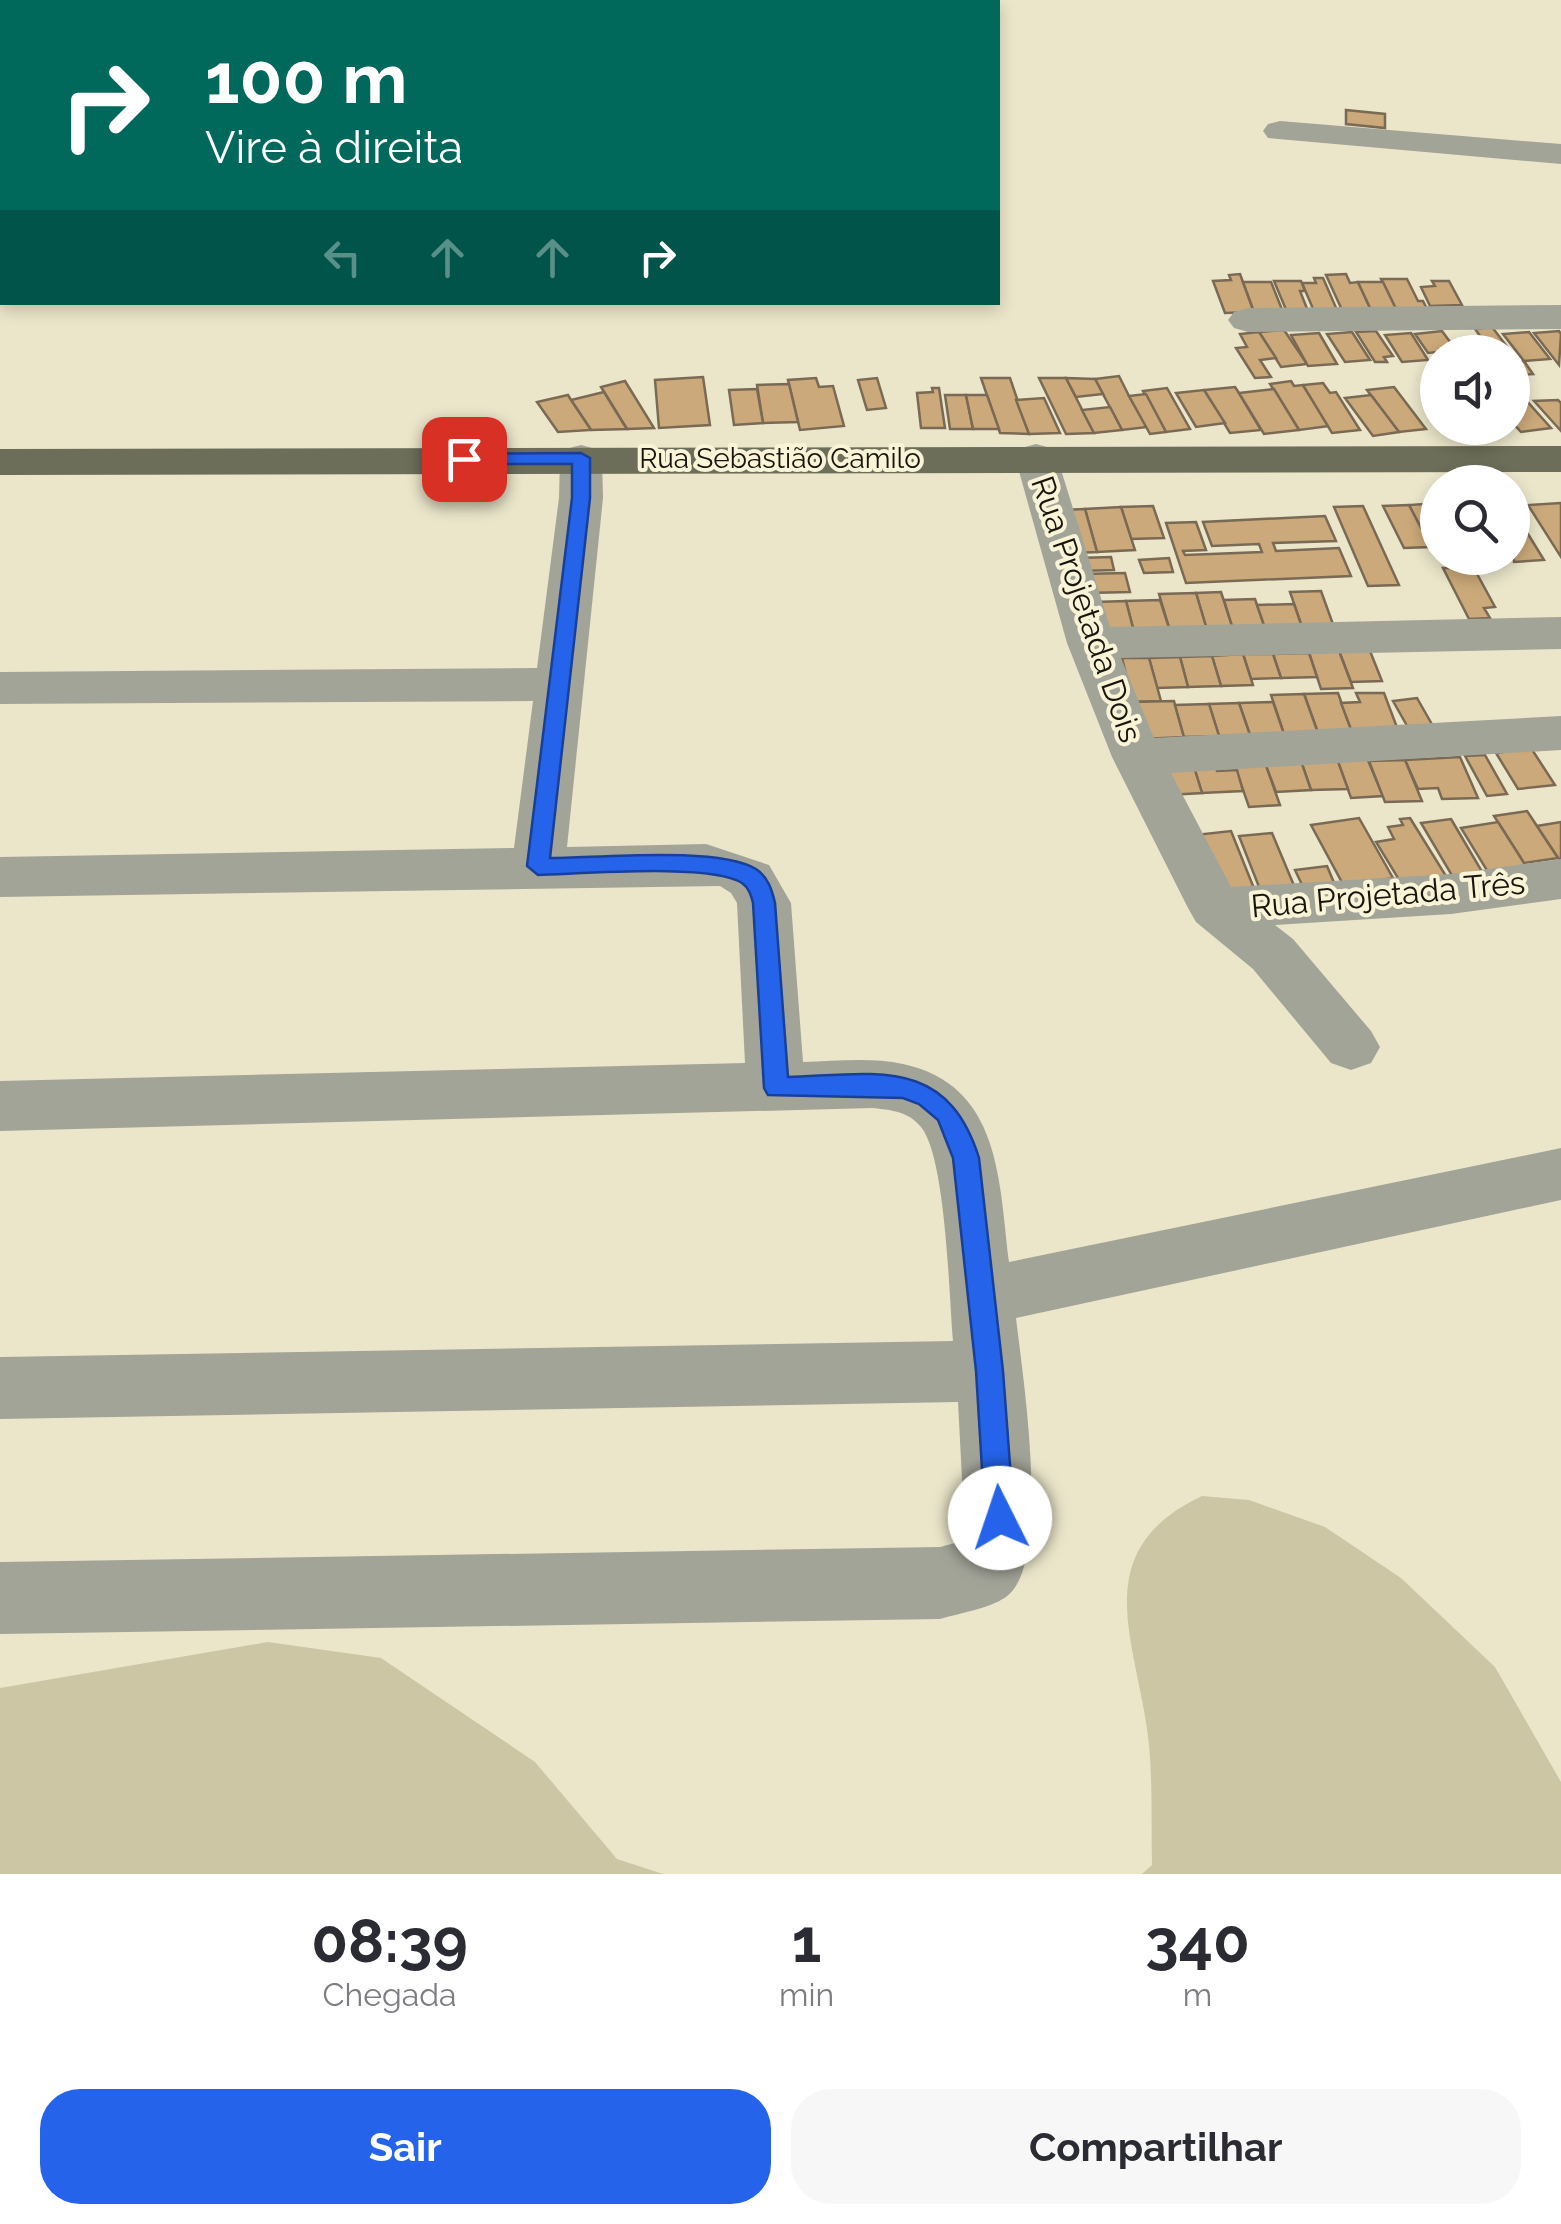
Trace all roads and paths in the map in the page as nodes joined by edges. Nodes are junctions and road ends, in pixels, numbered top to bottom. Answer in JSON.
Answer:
{"nodes":[{"id":1,"x":1280,"y":131,"type":"dead end"},
{"id":2,"x":1561,"y":154,"type":"edge"},
{"id":3,"x":1561,"y":317,"type":"edge"},
{"id":4,"x":1248,"y":320,"type":"dead end"},
{"id":5,"x":1036,"y":457,"type":"junction"},
{"id":6,"x":581,"y":458,"type":"junction"},
{"id":7,"x":1561,"y":459,"type":"edge"},
{"id":8,"x":0,"y":462,"type":"edge"},
{"id":9,"x":1561,"y":633,"type":"edge"},
{"id":10,"x":1091,"y":643,"type":"junction"},
{"id":11,"x":558,"y":684,"type":"junction"},
{"id":12,"x":0,"y":688,"type":"edge"},
{"id":13,"x":1561,"y":732,"type":"edge"},
{"id":14,"x":1137,"y":757,"type":"junction"},
{"id":15,"x":538,"y":866,"type":"junction"},
{"id":16,"x":0,"y":877,"type":"edge"},
{"id":17,"x":1561,"y":879,"type":"edge"},
{"id":18,"x":1216,"y":908,"type":"junction"},
{"id":19,"x":1350,"y":1047,"type":"dead end"},
{"id":20,"x":776,"y":1088,"type":"junction"},
{"id":21,"x":0,"y":1106,"type":"edge"},
{"id":22,"x":1561,"y":1174,"type":"edge"},
{"id":23,"x":980,"y":1297,"type":"junction"},
{"id":24,"x":989,"y":1371,"type":"junction"},
{"id":25,"x":0,"y":1388,"type":"edge"},
{"id":26,"x":0,"y":1598,"type":"edge"}],
"edges":[{"from":1,"to":2,"type":"street"},
{"from":3,"to":4,"type":"street"},
{"from":5,"to":6,"type":"main road","name":"Rua Sebastião Camilo"},
{"from":5,"to":7,"type":"main road","name":"Rua Sebastião Camilo"},
{"from":5,"to":10,"type":"street","name":"Rua Projetada Dois"},
{"from":6,"to":8,"type":"main road","name":"Rua Sebastião Camilo"},
{"from":6,"to":11,"type":"street"},
{"from":9,"to":10,"type":"street"},
{"from":10,"to":14,"type":"street","name":"Rua Projetada Dois"},
{"from":11,"to":12,"type":"street"},
{"from":11,"to":15,"type":"street"},
{"from":13,"to":14,"type":"street"},
{"from":14,"to":18,"type":"street","name":"Rua Projetada Dois"},
{"from":15,"to":16,"type":"street"},
{"from":15,"to":20,"type":"street"},
{"from":17,"to":18,"type":"street","name":"Rua Projetada Três"},
{"from":18,"to":19,"type":"street","name":"Rua Projetada Dois"},
{"from":20,"to":21,"type":"street"},
{"from":20,"to":23,"type":"street"},
{"from":22,"to":23,"type":"street"},
{"from":23,"to":24,"type":"street"},
{"from":24,"to":25,"type":"street"},
{"from":24,"to":26,"type":"street"}]}
